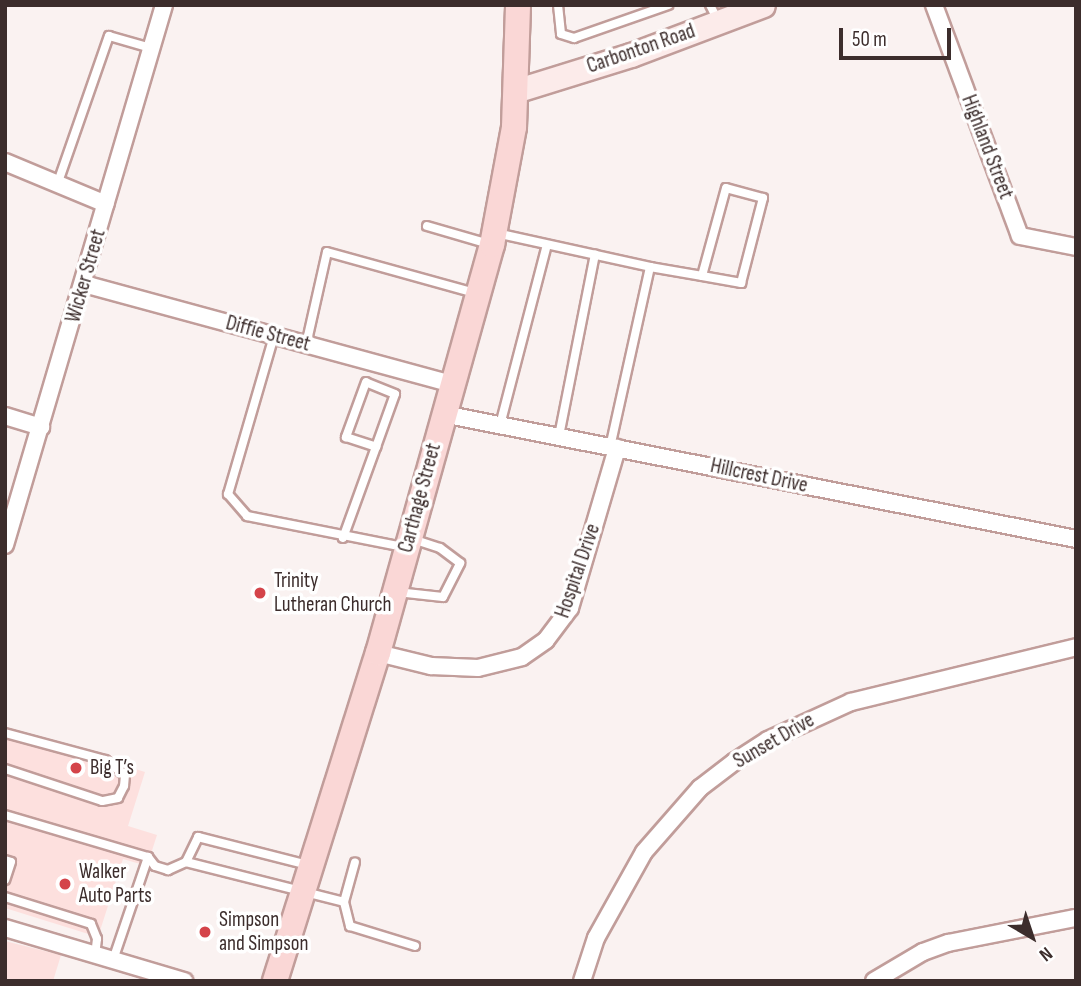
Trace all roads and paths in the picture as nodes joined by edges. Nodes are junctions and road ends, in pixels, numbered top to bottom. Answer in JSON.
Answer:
{"nodes":[{"id":1,"x":164,"y":5,"type":"edge"},
{"id":2,"x":518,"y":5,"type":"edge"},
{"id":3,"x":558,"y":5,"type":"edge"},
{"id":4,"x":668,"y":5,"type":"edge"},
{"id":5,"x":934,"y":5,"type":"edge"},
{"id":6,"x":754,"y":7,"type":"edge"},
{"id":7,"x":714,"y":14,"type":"edge"},
{"id":8,"x":151,"y":48,"type":"junction"},
{"id":9,"x":518,"y":90,"type":"junction"},
{"id":10,"x":5,"y":162,"type":"edge"},
{"id":11,"x":57,"y":185,"type":"junction"},
{"id":12,"x":106,"y":204,"type":"junction"},
{"id":13,"x":427,"y":226,"type":"dead end"},
{"id":14,"x":493,"y":239,"type":"junction"},
{"id":15,"x":547,"y":245,"type":"junction"},
{"id":16,"x":1076,"y":247,"type":"edge"},
{"id":17,"x":595,"y":255,"type":"junction"},
{"id":18,"x":650,"y":267,"type":"junction"},
{"id":19,"x":702,"y":276,"type":"junction"},
{"id":20,"x":84,"y":284,"type":"junction"},
{"id":21,"x":478,"y":294,"type":"junction"},
{"id":22,"x":274,"y":336,"type":"junction"},
{"id":23,"x":306,"y":345,"type":"junction"},
{"id":24,"x":451,"y":384,"type":"junction"},
{"id":25,"x":443,"y":414,"type":"junction"},
{"id":26,"x":5,"y":416,"type":"edge"},
{"id":27,"x":500,"y":425,"type":"junction"},
{"id":28,"x":41,"y":427,"type":"junction"},
{"id":29,"x":559,"y":436,"type":"junction"},
{"id":30,"x":376,"y":447,"type":"junction"},
{"id":31,"x":613,"y":447,"type":"junction"},
{"id":32,"x":343,"y":538,"type":"junction"},
{"id":33,"x":1076,"y":538,"type":"edge"},
{"id":34,"x":409,"y":543,"type":"junction"},
{"id":35,"x":5,"y":545,"type":"edge"},
{"id":36,"x":394,"y":592,"type":"junction"},
{"id":37,"x":1076,"y":648,"type":"edge"},
{"id":38,"x":378,"y":653,"type":"junction"},
{"id":39,"x":5,"y":733,"type":"edge"},
{"id":40,"x":5,"y":769,"type":"edge"},
{"id":41,"x":5,"y":815,"type":"edge"},
{"id":42,"x":148,"y":857,"type":"junction"},
{"id":43,"x":5,"y":860,"type":"edge"},
{"id":44,"x":186,"y":862,"type":"junction"},
{"id":45,"x":355,"y":862,"type":"dead end"},
{"id":46,"x":311,"y":866,"type":"junction"},
{"id":47,"x":5,"y":880,"type":"edge"},
{"id":48,"x":302,"y":893,"type":"junction"},
{"id":49,"x":5,"y":897,"type":"edge"},
{"id":50,"x":344,"y":902,"type":"junction"},
{"id":51,"x":1076,"y":918,"type":"edge"},
{"id":52,"x":5,"y":928,"type":"edge"},
{"id":53,"x":415,"y":946,"type":"dead end"},
{"id":54,"x":95,"y":955,"type":"junction"},
{"id":55,"x":113,"y":960,"type":"junction"},
{"id":56,"x":184,"y":981,"type":"edge"},
{"id":57,"x":275,"y":981,"type":"edge"},
{"id":58,"x":582,"y":981,"type":"edge"},
{"id":59,"x":874,"y":981,"type":"edge"}],
"edges":[{"from":1,"to":8,"type":"street","name":"Wicker Street"},
{"from":2,"to":9,"type":"main road","name":"Carthage Street"},
{"from":3,"to":4,"type":"lane"},
{"from":5,"to":16,"type":"street","name":"Highland Street"},
{"from":6,"to":7,"type":"street","name":"Carbonton Road"},
{"from":7,"to":9,"type":"street","name":"Carbonton Road"},
{"from":8,"to":11,"type":"lane"},
{"from":8,"to":12,"type":"street","name":"Wicker Street"},
{"from":9,"to":14,"type":"main road","name":"Carthage Street"},
{"from":10,"to":11,"type":"street"},
{"from":11,"to":12,"type":"street"},
{"from":12,"to":20,"type":"street","name":"Wicker Street"},
{"from":13,"to":14,"type":"lane"},
{"from":14,"to":15,"type":"lane"},
{"from":14,"to":21,"type":"main road","name":"Carthage Street"},
{"from":15,"to":17,"type":"lane"},
{"from":15,"to":27,"type":"lane"},
{"from":17,"to":18,"type":"lane"},
{"from":17,"to":29,"type":"lane"},
{"from":18,"to":19,"type":"lane"},
{"from":18,"to":31,"type":"lane"},
{"from":19,"to":19,"type":"lane"},
{"from":20,"to":22,"type":"street","name":"Diffie Street"},
{"from":20,"to":28,"type":"street","name":"Wicker Street"},
{"from":21,"to":23,"type":"lane"},
{"from":21,"to":24,"type":"main road","name":"Carthage Street"},
{"from":22,"to":23,"type":"street","name":"Diffie Street"},
{"from":22,"to":32,"type":"lane"},
{"from":23,"to":24,"type":"street","name":"Diffie Street"},
{"from":24,"to":25,"type":"main road","name":"Carthage Street"},
{"from":25,"to":27,"type":"street","name":"Hillcrest Drive"},
{"from":25,"to":34,"type":"main road","name":"Carthage Street"},
{"from":26,"to":28,"type":"street"},
{"from":27,"to":29,"type":"street","name":"Hillcrest Drive"},
{"from":28,"to":35,"type":"street","name":"Wicker Street"},
{"from":29,"to":31,"type":"street","name":"Hillcrest Drive"},
{"from":30,"to":30,"type":"lane"},
{"from":30,"to":32,"type":"lane"},
{"from":31,"to":33,"type":"street","name":"Hillcrest Drive"},
{"from":31,"to":38,"type":"street","name":"Hospital Drive"},
{"from":32,"to":34,"type":"lane"},
{"from":34,"to":36,"type":"main road","name":"Carthage Street"},
{"from":34,"to":36,"type":"lane"},
{"from":36,"to":38,"type":"main road","name":"Carthage Street"},
{"from":37,"to":58,"type":"street","name":"Sunset Drive"},
{"from":38,"to":46,"type":"main road","name":"Carthage Street"},
{"from":39,"to":40,"type":"lane"},
{"from":41,"to":42,"type":"lane"},
{"from":42,"to":44,"type":"lane"},
{"from":42,"to":55,"type":"lane"},
{"from":43,"to":47,"type":"lane"},
{"from":44,"to":46,"type":"lane"},
{"from":44,"to":48,"type":"lane"},
{"from":45,"to":50,"type":"lane"},
{"from":46,"to":48,"type":"main road","name":"Carthage Street"},
{"from":48,"to":50,"type":"lane"},
{"from":48,"to":57,"type":"main road","name":"Carthage Street"},
{"from":49,"to":54,"type":"lane"},
{"from":50,"to":53,"type":"lane"},
{"from":51,"to":59,"type":"street"},
{"from":52,"to":54,"type":"street"},
{"from":54,"to":55,"type":"street"},
{"from":55,"to":56,"type":"street"}]}
